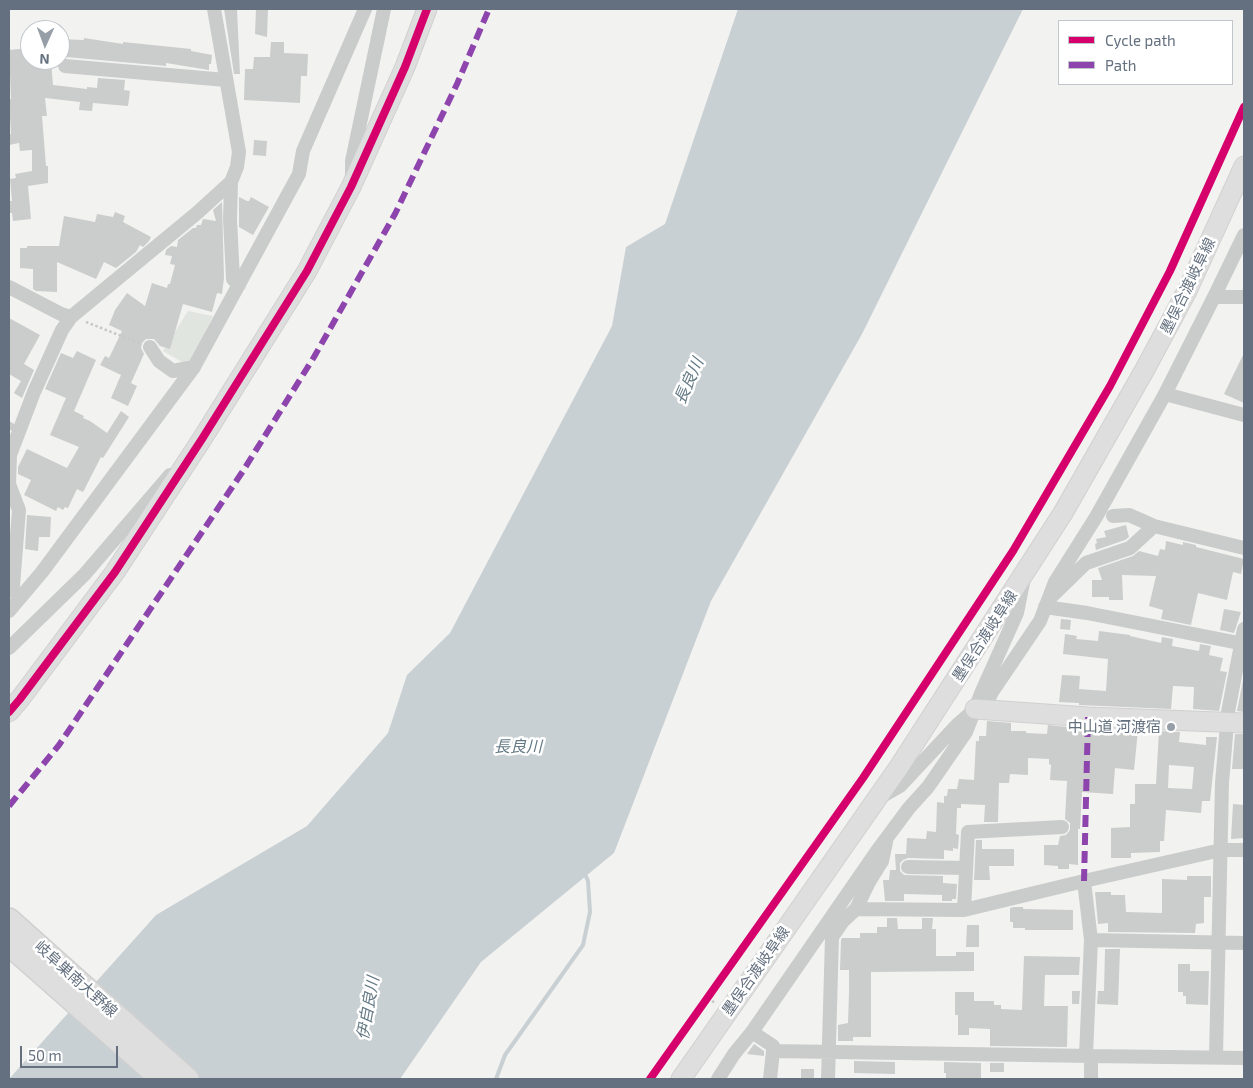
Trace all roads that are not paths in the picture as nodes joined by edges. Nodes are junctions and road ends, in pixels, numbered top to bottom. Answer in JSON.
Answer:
{"nodes":[{"id":1,"x":214,"y":9,"type":"edge"},
{"id":2,"x":365,"y":9,"type":"edge"},
{"id":3,"x":384,"y":9,"type":"edge"},
{"id":4,"x":427,"y":9,"type":"edge"},
{"id":5,"x":70,"y":66,"type":"edge"},
{"id":6,"x":226,"y":80,"type":"junction"},
{"id":7,"x":1244,"y":166,"type":"edge"},
{"id":8,"x":231,"y":182,"type":"junction"},
{"id":9,"x":351,"y":187,"type":"junction"},
{"id":10,"x":1244,"y":235,"type":"edge"},
{"id":11,"x":239,"y":285,"type":"junction"},
{"id":12,"x":9,"y":287,"type":"edge"},
{"id":13,"x":1244,"y":297,"type":"edge"},
{"id":14,"x":1214,"y":298,"type":"junction"},
{"id":15,"x":71,"y":317,"type":"junction"},
{"id":16,"x":150,"y":347,"type":"road end"},
{"id":17,"x":194,"y":366,"type":"junction"},
{"id":18,"x":1165,"y":394,"type":"junction"},
{"id":19,"x":1244,"y":415,"type":"edge"},
{"id":20,"x":14,"y":428,"type":"edge"},
{"id":21,"x":202,"y":439,"type":"junction"},
{"id":22,"x":1112,"y":516,"type":"dead end"},
{"id":23,"x":1154,"y":526,"type":"junction"},
{"id":24,"x":1244,"y":548,"type":"edge"},
{"id":25,"x":1025,"y":575,"type":"junction"},
{"id":26,"x":9,"y":591,"type":"edge"},
{"id":27,"x":1046,"y":604,"type":"junction"},
{"id":28,"x":9,"y":611,"type":"edge"},
{"id":29,"x":1244,"y":629,"type":"edge"},
{"id":30,"x":1243,"y":644,"type":"edge"},
{"id":31,"x":9,"y":648,"type":"edge"},
{"id":32,"x":979,"y":710,"type":"junction"},
{"id":33,"x":9,"y":712,"type":"edge"},
{"id":34,"x":1236,"y":722,"type":"edge"},
{"id":35,"x":875,"y":800,"type":"junction"},
{"id":36,"x":1062,"y":827,"type":"dead end"},
{"id":37,"x":886,"y":839,"type":"junction"},
{"id":38,"x":1221,"y":850,"type":"junction"},
{"id":39,"x":1244,"y":850,"type":"edge"},
{"id":40,"x":908,"y":867,"type":"dead end"},
{"id":41,"x":966,"y":868,"type":"junction"},
{"id":42,"x":1084,"y":880,"type":"junction"},
{"id":43,"x":856,"y":909,"type":"junction"},
{"id":44,"x":964,"y":910,"type":"junction"},
{"id":45,"x":9,"y":920,"type":"edge"},
{"id":46,"x":1091,"y":940,"type":"junction"},
{"id":47,"x":1219,"y":943,"type":"junction"},
{"id":48,"x":1244,"y":943,"type":"edge"},
{"id":49,"x":9,"y":945,"type":"edge"},
{"id":50,"x":752,"y":1032,"type":"junction"},
{"id":51,"x":773,"y":1051,"type":"junction"},
{"id":52,"x":828,"y":1053,"type":"junction"},
{"id":53,"x":1089,"y":1056,"type":"junction"},
{"id":54,"x":1216,"y":1056,"type":"junction"},
{"id":55,"x":1244,"y":1058,"type":"edge"},
{"id":56,"x":161,"y":1079,"type":"edge"},
{"id":57,"x":188,"y":1079,"type":"edge"},
{"id":58,"x":680,"y":1079,"type":"edge"},
{"id":59,"x":718,"y":1079,"type":"edge"},
{"id":60,"x":770,"y":1079,"type":"edge"},
{"id":61,"x":828,"y":1079,"type":"edge"},
{"id":62,"x":1091,"y":1079,"type":"edge"}],
"edges":[{"from":1,"to":6,"type":"street"},
{"from":2,"to":11,"type":"street"},
{"from":3,"to":9,"type":"street"},
{"from":4,"to":9,"type":"main road"},
{"from":5,"to":6,"type":"street"},
{"from":6,"to":8,"type":"street"},
{"from":7,"to":25,"type":"main road","name":"墨俣合渡岐阜線"},
{"from":8,"to":11,"type":"street"},
{"from":8,"to":15,"type":"street"},
{"from":9,"to":21,"type":"main road"},
{"from":10,"to":14,"type":"street"},
{"from":11,"to":17,"type":"street"},
{"from":12,"to":15,"type":"street"},
{"from":13,"to":14,"type":"street"},
{"from":14,"to":18,"type":"street"},
{"from":15,"to":20,"type":"street"},
{"from":16,"to":17,"type":"street"},
{"from":17,"to":28,"type":"street"},
{"from":18,"to":19,"type":"street"},
{"from":18,"to":27,"type":"street"},
{"from":20,"to":26,"type":"street"},
{"from":21,"to":31,"type":"street"},
{"from":21,"to":33,"type":"main road"},
{"from":22,"to":23,"type":"street"},
{"from":23,"to":24,"type":"street"},
{"from":23,"to":27,"type":"street"},
{"from":25,"to":32,"type":"street"},
{"from":25,"to":35,"type":"main road","name":"墨俣合渡岐阜線"},
{"from":27,"to":30,"type":"street"},
{"from":27,"to":32,"type":"street"},
{"from":29,"to":30,"type":"street"},
{"from":30,"to":34,"type":"street"},
{"from":32,"to":34,"type":"main road"},
{"from":32,"to":35,"type":"street"},
{"from":32,"to":37,"type":"street"},
{"from":34,"to":38,"type":"street"},
{"from":35,"to":58,"type":"main road","name":"墨俣合渡岐阜線"},
{"from":36,"to":41,"type":"street"},
{"from":37,"to":43,"type":"street"},
{"from":37,"to":50,"type":"street"},
{"from":38,"to":39,"type":"street"},
{"from":38,"to":42,"type":"street"},
{"from":38,"to":47,"type":"street"},
{"from":40,"to":41,"type":"street"},
{"from":41,"to":44,"type":"street"},
{"from":42,"to":44,"type":"street"},
{"from":42,"to":46,"type":"street"},
{"from":43,"to":44,"type":"street"},
{"from":43,"to":52,"type":"street"},
{"from":45,"to":57,"type":"main road","name":"岐阜巣南大野線"},
{"from":46,"to":47,"type":"street"},
{"from":46,"to":53,"type":"street"},
{"from":47,"to":48,"type":"street"},
{"from":47,"to":54,"type":"street"},
{"from":49,"to":56,"type":"main road","name":"岐阜巣南大野線"},
{"from":50,"to":51,"type":"street"},
{"from":50,"to":59,"type":"street"},
{"from":51,"to":52,"type":"street"},
{"from":51,"to":60,"type":"street"},
{"from":52,"to":53,"type":"street"},
{"from":52,"to":61,"type":"street"},
{"from":53,"to":54,"type":"street"},
{"from":53,"to":62,"type":"street"},
{"from":54,"to":55,"type":"street"}]}
